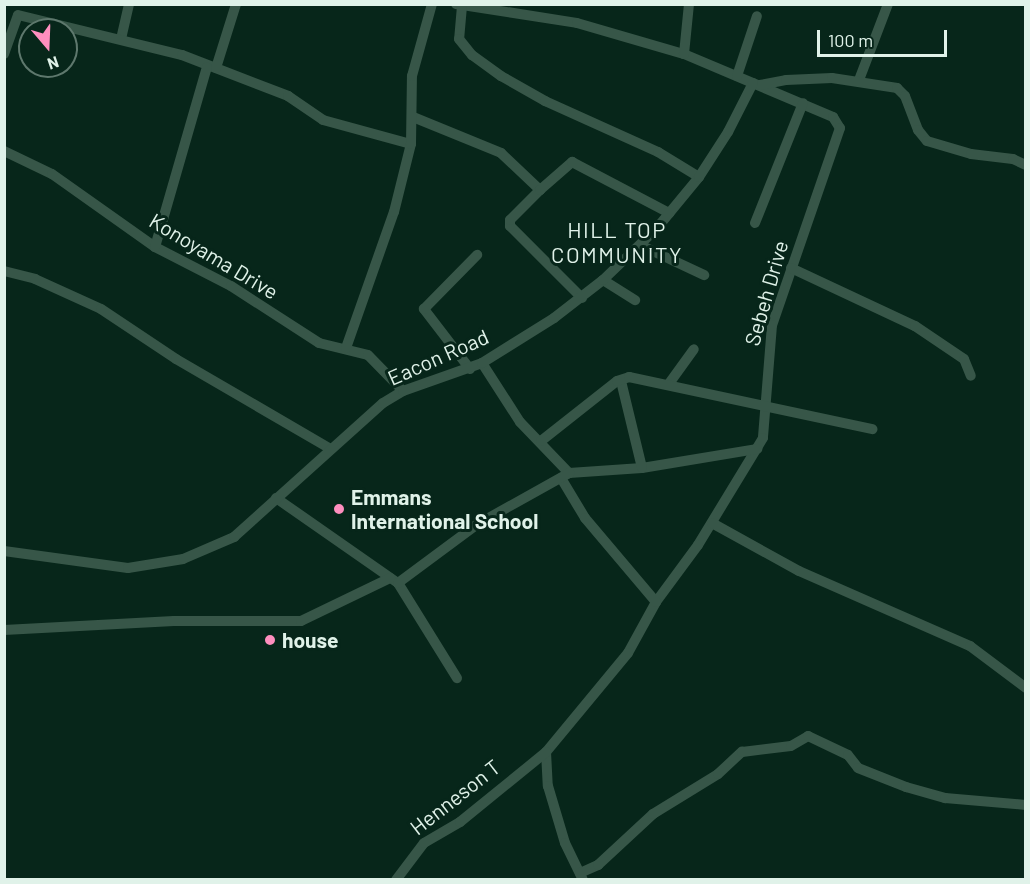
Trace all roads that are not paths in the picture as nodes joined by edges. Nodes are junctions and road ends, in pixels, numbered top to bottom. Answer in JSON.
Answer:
{"nodes":[{"id":1,"x":129,"y":4,"type":"edge"},
{"id":2,"x":236,"y":4,"type":"edge"},
{"id":3,"x":432,"y":4,"type":"edge"},
{"id":4,"x":689,"y":4,"type":"edge"},
{"id":5,"x":459,"y":5,"type":"edge"},
{"id":6,"x":883,"y":6,"type":"edge"},
{"id":7,"x":757,"y":16,"type":"dead end"},
{"id":8,"x":121,"y":39,"type":"junction"},
{"id":9,"x":4,"y":54,"type":"edge"},
{"id":10,"x":684,"y":54,"type":"junction"},
{"id":11,"x":211,"y":67,"type":"junction"},
{"id":12,"x":737,"y":76,"type":"junction"},
{"id":13,"x":859,"y":80,"type":"junction"},
{"id":14,"x":756,"y":84,"type":"junction"},
{"id":15,"x":803,"y":103,"type":"junction"},
{"id":16,"x":414,"y":117,"type":"junction"},
{"id":17,"x":411,"y":144,"type":"junction"},
{"id":18,"x":4,"y":151,"type":"edge"},
{"id":19,"x":1026,"y":165,"type":"edge"},
{"id":20,"x":699,"y":177,"type":"junction"},
{"id":21,"x":540,"y":190,"type":"junction"},
{"id":22,"x":669,"y":213,"type":"junction"},
{"id":23,"x":755,"y":223,"type":"dead end"},
{"id":24,"x":640,"y":245,"type":"junction"},
{"id":25,"x":156,"y":247,"type":"junction"},
{"id":26,"x":477,"y":255,"type":"dead end"},
{"id":27,"x":790,"y":268,"type":"junction"},
{"id":28,"x":4,"y":271,"type":"edge"},
{"id":29,"x":704,"y":275,"type":"dead end"},
{"id":30,"x":603,"y":280,"type":"junction"},
{"id":31,"x":582,"y":298,"type":"junction"},
{"id":32,"x":635,"y":300,"type":"dead end"},
{"id":33,"x":346,"y":348,"type":"junction"},
{"id":34,"x":694,"y":349,"type":"dead end"},
{"id":35,"x":482,"y":363,"type":"junction"},
{"id":36,"x":470,"y":369,"type":"junction"},
{"id":37,"x":971,"y":376,"type":"dead end"},
{"id":38,"x":621,"y":381,"type":"junction"},
{"id":39,"x":668,"y":386,"type":"junction"},
{"id":40,"x":403,"y":390,"type":"junction"},
{"id":41,"x":764,"y":405,"type":"junction"},
{"id":42,"x":872,"y":429,"type":"dead end"},
{"id":43,"x":541,"y":441,"type":"junction"},
{"id":44,"x":329,"y":448,"type":"junction"},
{"id":45,"x":757,"y":449,"type":"junction"},
{"id":46,"x":642,"y":468,"type":"junction"},
{"id":47,"x":565,"y":475,"type":"junction"},
{"id":48,"x":276,"y":498,"type":"junction"},
{"id":49,"x":712,"y":523,"type":"junction"},
{"id":50,"x":4,"y":551,"type":"edge"},
{"id":51,"x":394,"y":580,"type":"junction"},
{"id":52,"x":656,"y":602,"type":"junction"},
{"id":53,"x":4,"y":630,"type":"edge"},
{"id":54,"x":457,"y":678,"type":"dead end"},
{"id":55,"x":1026,"y":688,"type":"edge"},
{"id":56,"x":546,"y":752,"type":"junction"},
{"id":57,"x":1026,"y":805,"type":"edge"},
{"id":58,"x":581,"y":876,"type":"edge"},
{"id":59,"x":396,"y":879,"type":"edge"}],
"edges":[{"from":1,"to":8,"type":"street"},
{"from":2,"to":11,"type":"street"},
{"from":3,"to":16,"type":"street"},
{"from":4,"to":10,"type":"street"},
{"from":5,"to":10,"type":"street","name":"Sebeh Drive"},
{"from":5,"to":20,"type":"street"},
{"from":6,"to":13,"type":"street"},
{"from":7,"to":12,"type":"street"},
{"from":8,"to":9,"type":"street"},
{"from":8,"to":11,"type":"street"},
{"from":10,"to":12,"type":"street","name":"Sebeh Drive"},
{"from":11,"to":17,"type":"street"},
{"from":11,"to":25,"type":"street"},
{"from":12,"to":14,"type":"street","name":"Sebeh Drive"},
{"from":13,"to":14,"type":"street"},
{"from":13,"to":19,"type":"street"},
{"from":14,"to":15,"type":"street","name":"Sebeh Drive"},
{"from":14,"to":20,"type":"street","name":"Eacon Road"},
{"from":15,"to":23,"type":"street"},
{"from":15,"to":27,"type":"street","name":"Sebeh Drive"},
{"from":16,"to":17,"type":"street"},
{"from":16,"to":21,"type":"street"},
{"from":17,"to":33,"type":"street"},
{"from":18,"to":25,"type":"street","name":"Konoyama Drive"},
{"from":20,"to":22,"type":"street","name":"Eacon Road"},
{"from":21,"to":22,"type":"street"},
{"from":21,"to":31,"type":"street"},
{"from":22,"to":24,"type":"street","name":"Eacon Road"},
{"from":24,"to":29,"type":"street"},
{"from":24,"to":30,"type":"street","name":"Eacon Road"},
{"from":25,"to":33,"type":"street","name":"Konoyama Drive"},
{"from":26,"to":36,"type":"street"},
{"from":27,"to":37,"type":"street"},
{"from":27,"to":41,"type":"street","name":"Sebeh Drive"},
{"from":28,"to":44,"type":"street"},
{"from":30,"to":31,"type":"street","name":"Eacon Road"},
{"from":30,"to":32,"type":"street"},
{"from":31,"to":35,"type":"street","name":"Eacon Road"},
{"from":33,"to":40,"type":"street","name":"Konoyama Drive"},
{"from":34,"to":39,"type":"street"},
{"from":35,"to":36,"type":"street","name":"Eacon Road"},
{"from":35,"to":43,"type":"street"},
{"from":36,"to":40,"type":"street","name":"Eacon Road"},
{"from":38,"to":39,"type":"street"},
{"from":38,"to":43,"type":"street"},
{"from":38,"to":46,"type":"street"},
{"from":39,"to":41,"type":"street"},
{"from":40,"to":44,"type":"street","name":"Eacon Road"},
{"from":41,"to":42,"type":"street"},
{"from":41,"to":45,"type":"street","name":"Sebeh Drive"},
{"from":43,"to":47,"type":"street"},
{"from":44,"to":48,"type":"street","name":"Eacon Road"},
{"from":45,"to":46,"type":"street"},
{"from":45,"to":49,"type":"street","name":"Sebeh Drive"},
{"from":46,"to":47,"type":"street"},
{"from":47,"to":51,"type":"street"},
{"from":47,"to":52,"type":"street"},
{"from":48,"to":50,"type":"street","name":"Eacon Road"},
{"from":48,"to":51,"type":"street"},
{"from":49,"to":52,"type":"street","name":"Sebeh Drive"},
{"from":49,"to":55,"type":"street"},
{"from":51,"to":53,"type":"street"},
{"from":51,"to":54,"type":"street"},
{"from":52,"to":56,"type":"street","name":"Sebeh Drive"},
{"from":56,"to":58,"type":"street"},
{"from":56,"to":59,"type":"street","name":"Henneson T"},
{"from":57,"to":58,"type":"street"}]}
